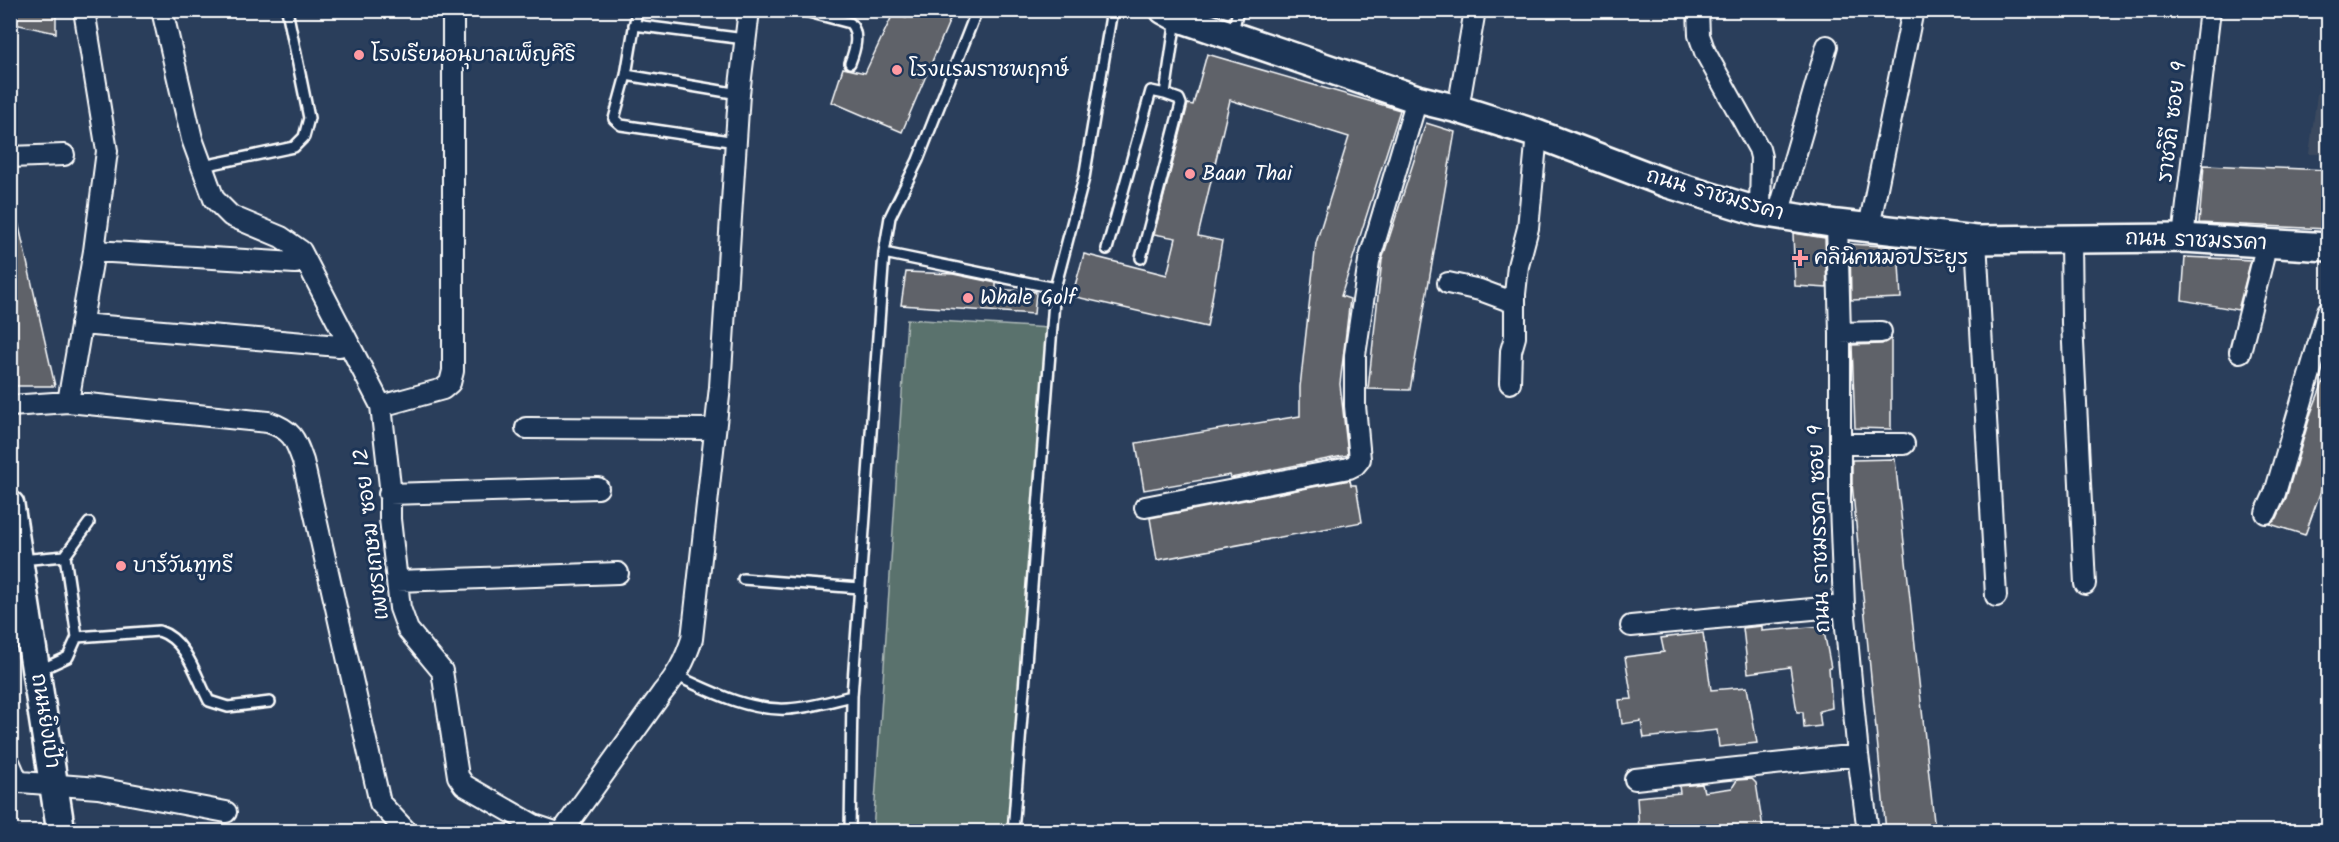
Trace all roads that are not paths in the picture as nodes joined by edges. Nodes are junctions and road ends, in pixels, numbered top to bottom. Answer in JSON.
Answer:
{"nodes":[{"id":1,"x":84,"y":10,"type":"edge"},
{"id":2,"x":162,"y":10,"type":"edge"},
{"id":3,"x":287,"y":10,"type":"edge"},
{"id":4,"x":453,"y":10,"type":"edge"},
{"id":5,"x":636,"y":10,"type":"edge"},
{"id":6,"x":749,"y":10,"type":"edge"},
{"id":7,"x":801,"y":10,"type":"edge"},
{"id":8,"x":977,"y":10,"type":"edge"},
{"id":9,"x":1112,"y":10,"type":"edge"},
{"id":10,"x":1475,"y":10,"type":"edge"},
{"id":11,"x":1698,"y":10,"type":"edge"},
{"id":12,"x":1913,"y":10,"type":"edge"},
{"id":13,"x":2210,"y":10,"type":"edge"},
{"id":14,"x":1170,"y":14,"type":"edge"},
{"id":15,"x":1236,"y":23,"type":"edge"},
{"id":16,"x":634,"y":25,"type":"junction"},
{"id":17,"x":745,"y":39,"type":"junction"},
{"id":18,"x":1827,"y":46,"type":"dead end"},
{"id":19,"x":850,"y":63,"type":"dead end"},
{"id":20,"x":626,"y":75,"type":"junction"},
{"id":21,"x":739,"y":94,"type":"junction"},
{"id":22,"x":1165,"y":94,"type":"junction"},
{"id":23,"x":1417,"y":99,"type":"junction"},
{"id":24,"x":1458,"y":110,"type":"junction"},
{"id":25,"x":1537,"y":134,"type":"junction"},
{"id":26,"x":736,"y":142,"type":"junction"},
{"id":27,"x":64,"y":155,"type":"dead end"},
{"id":28,"x":10,"y":157,"type":"edge"},
{"id":29,"x":203,"y":166,"type":"junction"},
{"id":30,"x":1769,"y":214,"type":"junction"},
{"id":31,"x":1837,"y":224,"type":"junction"},
{"id":32,"x":1869,"y":227,"type":"junction"},
{"id":33,"x":2183,"y":238,"type":"junction"},
{"id":34,"x":2071,"y":239,"type":"junction"},
{"id":35,"x":1976,"y":240,"type":"junction"},
{"id":36,"x":2267,"y":243,"type":"junction"},
{"id":37,"x":2328,"y":247,"type":"edge"},
{"id":38,"x":1107,"y":249,"type":"dead end"},
{"id":39,"x":94,"y":251,"type":"junction"},
{"id":40,"x":884,"y":253,"type":"junction"},
{"id":41,"x":1140,"y":258,"type":"dead end"},
{"id":42,"x":295,"y":263,"type":"dead end"},
{"id":43,"x":1448,"y":283,"type":"dead end"},
{"id":44,"x":1055,"y":288,"type":"junction"},
{"id":45,"x":1515,"y":303,"type":"junction"},
{"id":46,"x":2328,"y":311,"type":"edge"},
{"id":47,"x":81,"y":324,"type":"junction"},
{"id":48,"x":1881,"y":332,"type":"dead end"},
{"id":49,"x":1840,"y":333,"type":"junction"},
{"id":50,"x":345,"y":346,"type":"junction"},
{"id":51,"x":2240,"y":352,"type":"dead end"},
{"id":52,"x":1510,"y":383,"type":"dead end"},
{"id":53,"x":68,"y":402,"type":"junction"},
{"id":54,"x":10,"y":406,"type":"edge"},
{"id":55,"x":381,"y":406,"type":"junction"},
{"id":56,"x":526,"y":428,"type":"dead end"},
{"id":57,"x":714,"y":429,"type":"junction"},
{"id":58,"x":1840,"y":444,"type":"junction"},
{"id":59,"x":1904,"y":444,"type":"dead end"},
{"id":60,"x":598,"y":488,"type":"dead end"},
{"id":61,"x":389,"y":494,"type":"junction"},
{"id":62,"x":10,"y":505,"type":"edge"},
{"id":63,"x":1145,"y":507,"type":"dead end"},
{"id":64,"x":2266,"y":513,"type":"dead end"},
{"id":65,"x":89,"y":523,"type":"dead end"},
{"id":66,"x":65,"y":556,"type":"junction"},
{"id":67,"x":20,"y":560,"type":"junction"},
{"id":68,"x":618,"y":573,"type":"dead end"},
{"id":69,"x":743,"y":579,"type":"dead end"},
{"id":70,"x":397,"y":581,"type":"junction"},
{"id":71,"x":2085,"y":584,"type":"dead end"},
{"id":72,"x":860,"y":588,"type":"junction"},
{"id":73,"x":1996,"y":596,"type":"dead end"},
{"id":74,"x":1844,"y":606,"type":"junction"},
{"id":75,"x":1631,"y":626,"type":"dead end"},
{"id":76,"x":77,"y":637,"type":"junction"},
{"id":77,"x":37,"y":671,"type":"junction"},
{"id":78,"x":677,"y":676,"type":"junction"},
{"id":79,"x":852,"y":696,"type":"junction"},
{"id":80,"x":270,"y":702,"type":"dead end"},
{"id":81,"x":1858,"y":755,"type":"junction"},
{"id":82,"x":10,"y":764,"type":"edge"},
{"id":83,"x":1635,"y":779,"type":"dead end"},
{"id":84,"x":54,"y":783,"type":"junction"},
{"id":85,"x":226,"y":812,"type":"dead end"},
{"id":86,"x":62,"y":831,"type":"edge"},
{"id":87,"x":407,"y":831,"type":"edge"},
{"id":88,"x":555,"y":831,"type":"edge"},
{"id":89,"x":562,"y":831,"type":"edge"},
{"id":90,"x":850,"y":831,"type":"edge"},
{"id":91,"x":1012,"y":831,"type":"edge"},
{"id":92,"x":1868,"y":831,"type":"edge"}],
"edges":[{"from":1,"to":39,"type":"street"},
{"from":2,"to":29,"type":"street","name":"เพชรเกษม ซอย 12"},
{"from":3,"to":29,"type":"lane"},
{"from":4,"to":55,"type":"street"},
{"from":5,"to":16,"type":"lane"},
{"from":6,"to":17,"type":"street"},
{"from":7,"to":19,"type":"lane"},
{"from":8,"to":40,"type":"lane"},
{"from":9,"to":44,"type":"lane"},
{"from":10,"to":24,"type":"street"},
{"from":11,"to":30,"type":"street"},
{"from":12,"to":32,"type":"street"},
{"from":13,"to":33,"type":"street","name":"ราชวิถี ซอย 9"},
{"from":14,"to":15,"type":"street","name":"ถนน ราชมรรคา"},
{"from":14,"to":22,"type":"lane"},
{"from":15,"to":23,"type":"street","name":"ถนน ราชมรรคา"},
{"from":16,"to":17,"type":"lane"},
{"from":16,"to":20,"type":"lane"},
{"from":17,"to":21,"type":"street"},
{"from":18,"to":30,"type":"street"},
{"from":20,"to":21,"type":"lane"},
{"from":20,"to":26,"type":"lane"},
{"from":21,"to":26,"type":"street"},
{"from":22,"to":38,"type":"lane"},
{"from":22,"to":41,"type":"lane"},
{"from":23,"to":24,"type":"street","name":"ถนน ราชมรรคา"},
{"from":23,"to":63,"type":"street"},
{"from":24,"to":25,"type":"street","name":"ถนน ราชมรรคา"},
{"from":25,"to":30,"type":"street","name":"ถนน ราชมรรคา"},
{"from":25,"to":45,"type":"street"},
{"from":26,"to":57,"type":"street"},
{"from":27,"to":28,"type":"street"},
{"from":29,"to":50,"type":"street","name":"เพชรเกษม ซอย 12"},
{"from":30,"to":31,"type":"street","name":"ถนน ราชมรรคา"},
{"from":31,"to":32,"type":"street","name":"ถนน ราชมรรคา"},
{"from":31,"to":49,"type":"street","name":"ถนน ราชมรรคา ซอย 9"},
{"from":32,"to":35,"type":"street","name":"ถนน ราชมรรคา"},
{"from":33,"to":34,"type":"street","name":"ถนน ราชมรรคา"},
{"from":33,"to":36,"type":"street","name":"ถนน ราชมรรคา"},
{"from":34,"to":35,"type":"street","name":"ถนน ราชมรรคา"},
{"from":34,"to":71,"type":"street"},
{"from":35,"to":73,"type":"street"},
{"from":36,"to":37,"type":"street","name":"ถนน ราชมรรคา"},
{"from":36,"to":51,"type":"street"},
{"from":39,"to":42,"type":"street"},
{"from":39,"to":47,"type":"street"},
{"from":40,"to":44,"type":"lane"},
{"from":40,"to":72,"type":"lane"},
{"from":43,"to":45,"type":"street"},
{"from":44,"to":91,"type":"lane"},
{"from":45,"to":52,"type":"street"},
{"from":46,"to":64,"type":"street"},
{"from":47,"to":50,"type":"street"},
{"from":47,"to":53,"type":"street"},
{"from":48,"to":49,"type":"street"},
{"from":49,"to":58,"type":"street","name":"ถนน ราชมรรคา ซอย 9"},
{"from":50,"to":55,"type":"street","name":"เพชรเกษม ซอย 12"},
{"from":53,"to":54,"type":"street"},
{"from":53,"to":87,"type":"street"},
{"from":55,"to":61,"type":"street","name":"เพชรเกษม ซอย 12"},
{"from":56,"to":57,"type":"street"},
{"from":57,"to":78,"type":"street"},
{"from":58,"to":59,"type":"street"},
{"from":58,"to":74,"type":"street","name":"ถนน ราชมรรคา ซอย 9"},
{"from":60,"to":61,"type":"street"},
{"from":61,"to":70,"type":"street","name":"เพชรเกษม ซอย 12"},
{"from":62,"to":67,"type":"street","name":"ถนนยิงเป้า"},
{"from":65,"to":66,"type":"lane"},
{"from":66,"to":67,"type":"lane"},
{"from":66,"to":76,"type":"lane"},
{"from":67,"to":77,"type":"street","name":"ถนนยิงเป้า"},
{"from":68,"to":70,"type":"street"},
{"from":69,"to":72,"type":"lane"},
{"from":70,"to":88,"type":"street","name":"เพชรเกษม ซอย 12"},
{"from":72,"to":79,"type":"lane"},
{"from":74,"to":75,"type":"street"},
{"from":74,"to":81,"type":"street","name":"ถนน ราชมรรคา ซอย 9"},
{"from":76,"to":77,"type":"lane"},
{"from":76,"to":80,"type":"lane"},
{"from":77,"to":84,"type":"street","name":"ถนนยิงเป้า"},
{"from":78,"to":79,"type":"lane"},
{"from":78,"to":89,"type":"street"},
{"from":79,"to":90,"type":"lane"},
{"from":81,"to":83,"type":"street"},
{"from":81,"to":92,"type":"street","name":"ถนน ราชมรรคา ซอย 9"},
{"from":82,"to":84,"type":"street"},
{"from":84,"to":85,"type":"street"},
{"from":84,"to":86,"type":"street","name":"ถนนยิงเป้า"}]}
